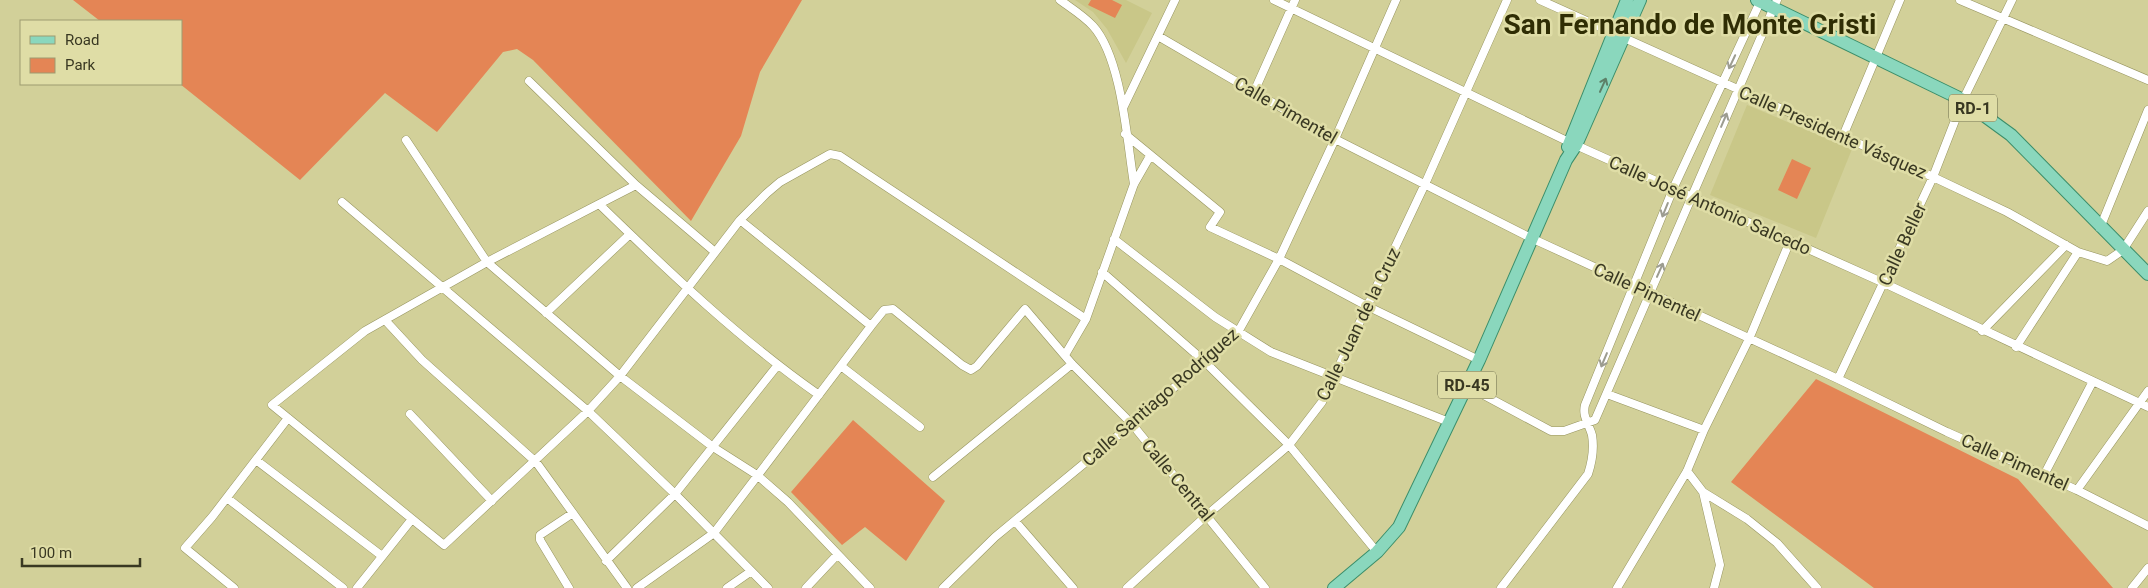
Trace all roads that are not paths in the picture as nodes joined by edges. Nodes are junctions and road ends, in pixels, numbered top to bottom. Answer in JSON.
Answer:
{"nodes":[{"id":1,"x":1060,"y":0,"type":"edge"},
{"id":2,"x":1175,"y":0,"type":"edge"},
{"id":3,"x":1274,"y":0,"type":"edge"},
{"id":4,"x":1296,"y":0,"type":"edge"},
{"id":5,"x":1396,"y":0,"type":"edge"},
{"id":6,"x":1507,"y":0,"type":"edge"},
{"id":7,"x":1540,"y":0,"type":"edge"},
{"id":8,"x":1627,"y":0,"type":"edge"},
{"id":9,"x":1640,"y":0,"type":"edge"},
{"id":10,"x":1900,"y":0,"type":"edge"},
{"id":11,"x":1960,"y":0,"type":"edge"},
{"id":12,"x":2012,"y":0,"type":"edge"},
{"id":13,"x":1759,"y":1,"type":"edge"},
{"id":14,"x":1776,"y":4,"type":"edge"},
{"id":15,"x":1292,"y":8,"type":"junction"},
{"id":16,"x":2004,"y":19,"type":"junction"},
{"id":17,"x":1619,"y":35,"type":"junction"},
{"id":18,"x":1158,"y":36,"type":"junction"},
{"id":19,"x":1375,"y":50,"type":"junction"},
{"id":20,"x":1876,"y":56,"type":"junction"},
{"id":21,"x":2148,"y":80,"type":"edge"},
{"id":22,"x":529,"y":81,"type":"dead end"},
{"id":23,"x":1722,"y":82,"type":"junction"},
{"id":24,"x":1737,"y":90,"type":"junction"},
{"id":25,"x":1254,"y":92,"type":"junction"},
{"id":26,"x":1466,"y":92,"type":"junction"},
{"id":27,"x":1963,"y":100,"type":"junction"},
{"id":28,"x":1123,"y":108,"type":"junction"},
{"id":29,"x":2148,"y":110,"type":"edge"},
{"id":30,"x":1125,"y":134,"type":"junction"},
{"id":31,"x":1843,"y":136,"type":"junction"},
{"id":32,"x":1335,"y":139,"type":"junction"},
{"id":33,"x":406,"y":140,"type":"dead end"},
{"id":34,"x":1573,"y":144,"type":"junction"},
{"id":35,"x":1143,"y":150,"type":"junction"},
{"id":36,"x":1129,"y":155,"type":"junction"},
{"id":37,"x":1150,"y":156,"type":"junction"},
{"id":38,"x":1933,"y":177,"type":"junction"},
{"id":39,"x":1134,"y":184,"type":"junction"},
{"id":40,"x":1425,"y":184,"type":"junction"},
{"id":41,"x":636,"y":185,"type":"junction"},
{"id":42,"x":1673,"y":189,"type":"junction"},
{"id":43,"x":1692,"y":198,"type":"junction"},
{"id":44,"x":342,"y":202,"type":"dead end"},
{"id":45,"x":599,"y":204,"type":"junction"},
{"id":46,"x":2148,"y":212,"type":"edge"},
{"id":47,"x":740,"y":220,"type":"junction"},
{"id":48,"x":2100,"y":228,"type":"junction"},
{"id":49,"x":630,"y":234,"type":"junction"},
{"id":50,"x":1531,"y":238,"type":"junction"},
{"id":51,"x":1114,"y":239,"type":"junction"},
{"id":52,"x":1790,"y":241,"type":"junction"},
{"id":53,"x":2066,"y":245,"type":"junction"},
{"id":54,"x":2123,"y":250,"type":"junction"},
{"id":55,"x":715,"y":252,"type":"junction"},
{"id":56,"x":2078,"y":252,"type":"junction"},
{"id":57,"x":1279,"y":258,"type":"junction"},
{"id":58,"x":486,"y":262,"type":"junction"},
{"id":59,"x":1102,"y":272,"type":"junction"},
{"id":60,"x":2148,"y":274,"type":"edge"},
{"id":61,"x":1884,"y":283,"type":"junction"},
{"id":62,"x":444,"y":286,"type":"junction"},
{"id":63,"x":1634,"y":287,"type":"junction"},
{"id":64,"x":688,"y":290,"type":"junction"},
{"id":65,"x":1649,"y":293,"type":"junction"},
{"id":66,"x":1367,"y":306,"type":"junction"},
{"id":67,"x":546,"y":314,"type":"junction"},
{"id":68,"x":1086,"y":319,"type":"junction"},
{"id":69,"x":385,"y":320,"type":"junction"},
{"id":70,"x":871,"y":326,"type":"junction"},
{"id":71,"x":1982,"y":331,"type":"junction"},
{"id":72,"x":1238,"y":332,"type":"junction"},
{"id":73,"x":1749,"y":339,"type":"junction"},
{"id":74,"x":2016,"y":346,"type":"junction"},
{"id":75,"x":1065,"y":355,"type":"junction"},
{"id":76,"x":1479,"y":360,"type":"junction"},
{"id":77,"x":1204,"y":361,"type":"junction"},
{"id":78,"x":1072,"y":364,"type":"junction"},
{"id":79,"x":777,"y":366,"type":"junction"},
{"id":80,"x":841,"y":366,"type":"junction"},
{"id":81,"x":620,"y":376,"type":"junction"},
{"id":82,"x":1334,"y":377,"type":"junction"},
{"id":83,"x":1838,"y":379,"type":"junction"},
{"id":84,"x":2093,"y":381,"type":"junction"},
{"id":85,"x":1467,"y":386,"type":"junction"},
{"id":86,"x":2148,"y":391,"type":"edge"},
{"id":87,"x":1607,"y":394,"type":"junction"},
{"id":88,"x":819,"y":395,"type":"junction"},
{"id":89,"x":2140,"y":403,"type":"junction"},
{"id":90,"x":2148,"y":407,"type":"edge"},
{"id":91,"x":588,"y":411,"type":"junction"},
{"id":92,"x":410,"y":414,"type":"dead end"},
{"id":93,"x":288,"y":418,"type":"junction"},
{"id":94,"x":1449,"y":422,"type":"junction"},
{"id":95,"x":1588,"y":423,"type":"junction"},
{"id":96,"x":1132,"y":424,"type":"junction"},
{"id":97,"x":920,"y":427,"type":"dead end"},
{"id":98,"x":1704,"y":430,"type":"junction"},
{"id":99,"x":1289,"y":445,"type":"junction"},
{"id":100,"x":713,"y":447,"type":"junction"},
{"id":101,"x":256,"y":460,"type":"junction"},
{"id":102,"x":536,"y":462,"type":"junction"},
{"id":103,"x":1687,"y":470,"type":"junction"},
{"id":104,"x":757,"y":475,"type":"junction"},
{"id":105,"x":2044,"y":475,"type":"junction"},
{"id":106,"x":933,"y":477,"type":"dead end"},
{"id":107,"x":2077,"y":490,"type":"junction"},
{"id":108,"x":1703,"y":492,"type":"junction"},
{"id":109,"x":676,"y":494,"type":"junction"},
{"id":110,"x":227,"y":498,"type":"junction"},
{"id":111,"x":492,"y":501,"type":"junction"},
{"id":112,"x":573,"y":513,"type":"junction"},
{"id":113,"x":1208,"y":515,"type":"junction"},
{"id":114,"x":412,"y":519,"type":"junction"},
{"id":115,"x":1015,"y":521,"type":"junction"},
{"id":116,"x":2148,"y":526,"type":"edge"},
{"id":117,"x":714,"y":533,"type":"junction"},
{"id":118,"x":1377,"y":552,"type":"junction"},
{"id":119,"x":837,"y":555,"type":"junction"},
{"id":120,"x":382,"y":556,"type":"junction"},
{"id":121,"x":606,"y":561,"type":"junction"},
{"id":122,"x":2148,"y":568,"type":"edge"},
{"id":123,"x":750,"y":572,"type":"junction"},
{"id":124,"x":234,"y":588,"type":"edge"},
{"id":125,"x":343,"y":588,"type":"edge"},
{"id":126,"x":357,"y":588,"type":"edge"},
{"id":127,"x":569,"y":588,"type":"edge"},
{"id":128,"x":627,"y":588,"type":"edge"},
{"id":129,"x":637,"y":588,"type":"edge"},
{"id":130,"x":727,"y":588,"type":"edge"},
{"id":131,"x":768,"y":588,"type":"edge"},
{"id":132,"x":806,"y":588,"type":"edge"},
{"id":133,"x":870,"y":588,"type":"edge"},
{"id":134,"x":943,"y":588,"type":"edge"},
{"id":135,"x":1072,"y":588,"type":"edge"},
{"id":136,"x":1127,"y":588,"type":"edge"},
{"id":137,"x":1265,"y":588,"type":"edge"},
{"id":138,"x":1334,"y":588,"type":"edge"},
{"id":139,"x":1501,"y":588,"type":"edge"},
{"id":140,"x":1617,"y":588,"type":"edge"},
{"id":141,"x":1714,"y":588,"type":"edge"},
{"id":142,"x":1816,"y":588,"type":"edge"},
{"id":143,"x":2132,"y":588,"type":"edge"}],
"edges":[{"from":1,"to":28,"type":"street"},
{"from":2,"to":18,"type":"street"},
{"from":3,"to":15,"type":"street","name":"Calle José Antonio Salcedo"},
{"from":4,"to":15,"type":"street"},
{"from":5,"to":19,"type":"street","name":"Calle Santiago Rodríguez"},
{"from":6,"to":26,"type":"street","name":"Calle Juan de la Cruz"},
{"from":7,"to":17,"type":"street","name":"Calle Presidente Vásquez"},
{"from":8,"to":17,"type":"main road","number":"RD-45"},
{"from":9,"to":17,"type":"main road","number":"RD-45"},
{"from":10,"to":20,"type":"street"},
{"from":11,"to":16,"type":"street"},
{"from":12,"to":16,"type":"street","name":"Calle Beller"},
{"from":13,"to":14,"type":"main road","number":"RD-1"},
{"from":13,"to":23,"type":"street","one_way":true},
{"from":14,"to":20,"type":"main road","number":"RD-1"},
{"from":14,"to":24,"type":"street"},
{"from":15,"to":19,"type":"street","name":"Calle José Antonio Salcedo"},
{"from":15,"to":25,"type":"street"},
{"from":16,"to":21,"type":"street"},
{"from":16,"to":27,"type":"street","name":"Calle Beller"},
{"from":17,"to":23,"type":"street","name":"Calle Presidente Vásquez"},
{"from":17,"to":34,"type":"main road","number":"RD-45"},
{"from":18,"to":25,"type":"street","name":"Calle Pimentel"},
{"from":18,"to":28,"type":"street"},
{"from":19,"to":26,"type":"street","name":"Calle José Antonio Salcedo"},
{"from":19,"to":32,"type":"street","name":"Calle Santiago Rodríguez"},
{"from":20,"to":27,"type":"main road","number":"RD-1"},
{"from":20,"to":31,"type":"street"},
{"from":22,"to":41,"type":"street"},
{"from":23,"to":24,"type":"street","name":"Calle Presidente Vásquez"},
{"from":23,"to":42,"type":"street"},
{"from":24,"to":31,"type":"street","name":"Calle Presidente Vásquez"},
{"from":43,"to":24,"type":"street","one_way":true},
{"from":25,"to":32,"type":"street","name":"Calle Pimentel"},
{"from":26,"to":34,"type":"street","name":"Calle José Antonio Salcedo"},
{"from":26,"to":40,"type":"street","name":"Calle Juan de la Cruz"},
{"from":27,"to":38,"type":"street","name":"Calle Beller"},
{"from":27,"to":48,"type":"main road","number":"RD-1"},
{"from":28,"to":30,"type":"street"},
{"from":29,"to":48,"type":"street"},
{"from":30,"to":35,"type":"street"},
{"from":30,"to":36,"type":"street"},
{"from":31,"to":38,"type":"street","name":"Calle Presidente Vásquez"},
{"from":32,"to":40,"type":"street","name":"Calle Pimentel"},
{"from":32,"to":57,"type":"street","name":"Calle Santiago Rodríguez"},
{"from":33,"to":58,"type":"street"},
{"from":34,"to":42,"type":"street","name":"Calle José Antonio Salcedo"},
{"from":34,"to":50,"type":"main road","number":"RD-45"},
{"from":35,"to":36,"type":"street"},
{"from":35,"to":37,"type":"street"},
{"from":36,"to":39,"type":"street"},
{"from":37,"to":39,"type":"street"},
{"from":37,"to":57,"type":"street"},
{"from":38,"to":53,"type":"street","name":"Calle Presidente Vásquez"},
{"from":38,"to":61,"type":"street","name":"Calle Beller"},
{"from":39,"to":51,"type":"street"},
{"from":40,"to":50,"type":"street","name":"Calle Pimentel"},
{"from":40,"to":66,"type":"street","name":"Calle Juan de la Cruz"},
{"from":41,"to":45,"type":"street"},
{"from":41,"to":55,"type":"street"},
{"from":42,"to":43,"type":"street","name":"Calle José Antonio Salcedo"},
{"from":42,"to":63,"type":"street","one_way":true},
{"from":43,"to":52,"type":"street","name":"Calle José Antonio Salcedo"},
{"from":65,"to":43,"type":"street","one_way":true},
{"from":44,"to":62,"type":"street"},
{"from":45,"to":49,"type":"street"},
{"from":45,"to":58,"type":"street"},
{"from":46,"to":54,"type":"street"},
{"from":47,"to":55,"type":"street"},
{"from":47,"to":68,"type":"street"},
{"from":47,"to":70,"type":"street"},
{"from":48,"to":54,"type":"main road","number":"RD-1"},
{"from":49,"to":64,"type":"street"},
{"from":49,"to":67,"type":"street"},
{"from":50,"to":63,"type":"street","name":"Calle Pimentel"},
{"from":50,"to":76,"type":"main road","number":"RD-45"},
{"from":51,"to":59,"type":"street"},
{"from":51,"to":72,"type":"street"},
{"from":52,"to":61,"type":"street","name":"Calle José Antonio Salcedo"},
{"from":52,"to":73,"type":"street"},
{"from":53,"to":56,"type":"street","name":"Calle Presidente Vásquez"},
{"from":53,"to":71,"type":"street"},
{"from":54,"to":56,"type":"street","name":"Calle Presidente Vásquez"},
{"from":54,"to":60,"type":"main road","number":"RD-1"},
{"from":55,"to":64,"type":"street"},
{"from":56,"to":74,"type":"street"},
{"from":57,"to":66,"type":"street"},
{"from":57,"to":72,"type":"street","name":"Calle Santiago Rodríguez"},
{"from":58,"to":62,"type":"street"},
{"from":58,"to":67,"type":"street"},
{"from":59,"to":68,"type":"street"},
{"from":59,"to":77,"type":"street"},
{"from":61,"to":71,"type":"street","name":"Calle José Antonio Salcedo"},
{"from":61,"to":83,"type":"street","name":"Calle Beller"},
{"from":62,"to":69,"type":"street"},
{"from":62,"to":91,"type":"street"},
{"from":63,"to":65,"type":"street","name":"Calle Pimentel"},
{"from":63,"to":95,"type":"street","one_way":true},
{"from":64,"to":79,"type":"street"},
{"from":64,"to":81,"type":"street"},
{"from":65,"to":73,"type":"street","name":"Calle Pimentel"},
{"from":65,"to":87,"type":"street"},
{"from":66,"to":76,"type":"street"},
{"from":66,"to":82,"type":"street","name":"Calle Juan de la Cruz"},
{"from":67,"to":81,"type":"street"},
{"from":68,"to":75,"type":"street"},
{"from":69,"to":93,"type":"street"},
{"from":69,"to":102,"type":"street"},
{"from":70,"to":75,"type":"street","name":"Calle Central"},
{"from":70,"to":80,"type":"street"},
{"from":71,"to":74,"type":"street","name":"Calle José Antonio Salcedo"},
{"from":72,"to":77,"type":"street","name":"Calle Santiago Rodríguez"},
{"from":72,"to":82,"type":"street"},
{"from":73,"to":83,"type":"street","name":"Calle Pimentel"},
{"from":73,"to":98,"type":"street"},
{"from":74,"to":84,"type":"street","name":"Calle José Antonio Salcedo"},
{"from":75,"to":78,"type":"street","name":"Calle Central"},
{"from":76,"to":85,"type":"main road","number":"RD-45"},
{"from":77,"to":96,"type":"street","name":"Calle Santiago Rodríguez"},
{"from":77,"to":99,"type":"street"},
{"from":78,"to":96,"type":"street","name":"Calle Central"},
{"from":78,"to":106,"type":"street"},
{"from":79,"to":88,"type":"street"},
{"from":79,"to":100,"type":"street"},
{"from":80,"to":88,"type":"street"},
{"from":80,"to":97,"type":"street"},
{"from":81,"to":91,"type":"street"},
{"from":81,"to":100,"type":"street"},
{"from":82,"to":94,"type":"street"},
{"from":82,"to":99,"type":"street","name":"Calle Juan de la Cruz"},
{"from":83,"to":105,"type":"street","name":"Calle Pimentel"},
{"from":84,"to":89,"type":"street","name":"Calle José Antonio Salcedo"},
{"from":84,"to":105,"type":"street"},
{"from":85,"to":94,"type":"main road","number":"RD-45"},
{"from":85,"to":95,"type":"street"},
{"from":86,"to":89,"type":"street"},
{"from":87,"to":95,"type":"street"},
{"from":87,"to":98,"type":"street"},
{"from":88,"to":104,"type":"street"},
{"from":89,"to":90,"type":"street","name":"Calle José Antonio Salcedo"},
{"from":89,"to":107,"type":"street"},
{"from":91,"to":102,"type":"street"},
{"from":91,"to":109,"type":"street"},
{"from":92,"to":111,"type":"street"},
{"from":93,"to":101,"type":"street"},
{"from":93,"to":114,"type":"street"},
{"from":94,"to":118,"type":"main road","number":"RD-45"},
{"from":95,"to":139,"type":"street"},
{"from":96,"to":113,"type":"street","name":"Calle Central"},
{"from":96,"to":115,"type":"street","name":"Calle Santiago Rodríguez"},
{"from":98,"to":103,"type":"street"},
{"from":99,"to":113,"type":"street","name":"Calle Juan de la Cruz"},
{"from":99,"to":118,"type":"street"},
{"from":100,"to":104,"type":"street"},
{"from":100,"to":109,"type":"street"},
{"from":101,"to":110,"type":"street"},
{"from":101,"to":120,"type":"street"},
{"from":102,"to":111,"type":"street"},
{"from":102,"to":112,"type":"street"},
{"from":103,"to":108,"type":"street"},
{"from":103,"to":140,"type":"street"},
{"from":104,"to":117,"type":"street"},
{"from":104,"to":119,"type":"street"},
{"from":105,"to":107,"type":"street","name":"Calle Pimentel"},
{"from":107,"to":116,"type":"street","name":"Calle Pimentel"},
{"from":108,"to":141,"type":"street"},
{"from":108,"to":142,"type":"street"},
{"from":109,"to":117,"type":"street"},
{"from":109,"to":121,"type":"street"},
{"from":110,"to":124,"type":"street"},
{"from":110,"to":125,"type":"street"},
{"from":111,"to":114,"type":"street"},
{"from":112,"to":121,"type":"street"},
{"from":112,"to":127,"type":"street"},
{"from":113,"to":136,"type":"street","name":"Calle Juan de la Cruz"},
{"from":113,"to":137,"type":"street","name":"Calle Central"},
{"from":114,"to":120,"type":"street"},
{"from":115,"to":134,"type":"street","name":"Calle Santiago Rodríguez"},
{"from":115,"to":135,"type":"street"},
{"from":117,"to":123,"type":"street"},
{"from":117,"to":129,"type":"street"},
{"from":118,"to":138,"type":"main road","number":"RD-45"},
{"from":119,"to":132,"type":"street"},
{"from":119,"to":133,"type":"street"},
{"from":120,"to":126,"type":"street"},
{"from":121,"to":128,"type":"street"},
{"from":122,"to":143,"type":"street"},
{"from":123,"to":130,"type":"street"},
{"from":123,"to":131,"type":"street"}]}
